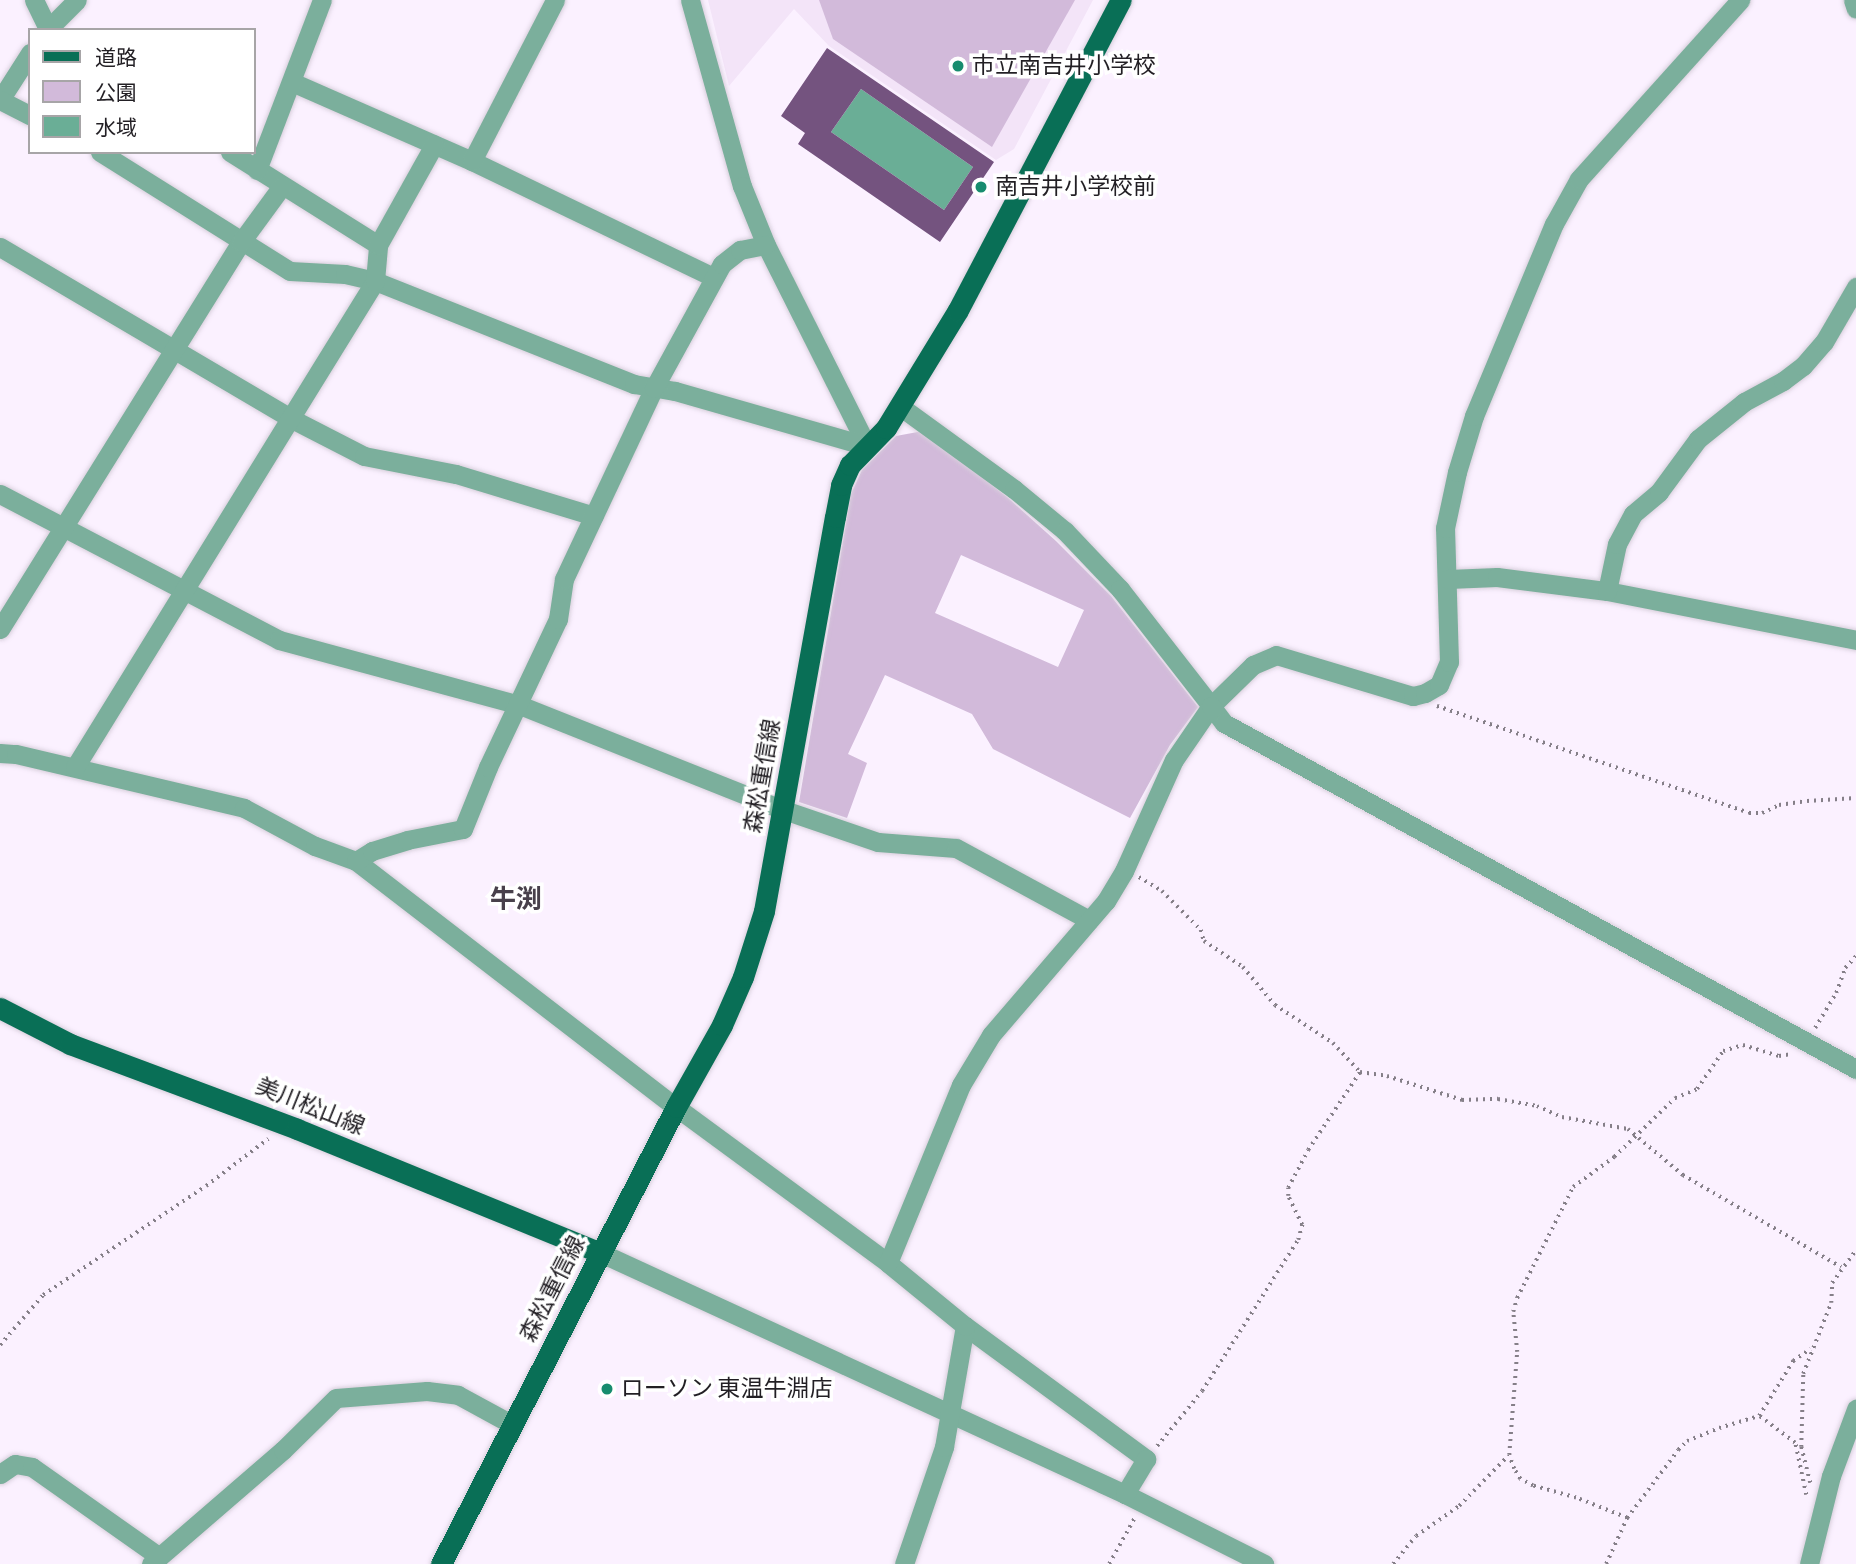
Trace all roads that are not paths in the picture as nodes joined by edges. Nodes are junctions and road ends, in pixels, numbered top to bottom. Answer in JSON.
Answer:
{"nodes":[{"id":1,"x":34,"y":0,"type":"edge"},
{"id":2,"x":77,"y":0,"type":"edge"},
{"id":3,"x":322,"y":0,"type":"edge"},
{"id":4,"x":555,"y":0,"type":"edge"},
{"id":5,"x":690,"y":0,"type":"edge"},
{"id":6,"x":1121,"y":0,"type":"edge"},
{"id":7,"x":1740,"y":0,"type":"edge"},
{"id":8,"x":1853,"y":0,"type":"edge"},
{"id":9,"x":1856,"y":9,"type":"edge"},
{"id":10,"x":48,"y":28,"type":"edge"},
{"id":11,"x":49,"y":28,"type":"edge"},
{"id":12,"x":28,"y":56,"type":"edge"},
{"id":13,"x":292,"y":82,"type":"junction"},
{"id":14,"x":0,"y":100,"type":"edge"},
{"id":15,"x":28,"y":114,"type":"edge"},
{"id":16,"x":434,"y":145,"type":"junction"},
{"id":17,"x":103,"y":154,"type":"edge"},
{"id":18,"x":233,"y":154,"type":"edge"},
{"id":19,"x":472,"y":161,"type":"junction"},
{"id":20,"x":257,"y":170,"type":"junction"},
{"id":21,"x":282,"y":186,"type":"junction"},
{"id":22,"x":241,"y":242,"type":"junction"},
{"id":23,"x":378,"y":245,"type":"junction"},
{"id":24,"x":766,"y":245,"type":"junction"},
{"id":25,"x":0,"y":247,"type":"edge"},
{"id":26,"x":713,"y":277,"type":"junction"},
{"id":27,"x":375,"y":281,"type":"junction"},
{"id":28,"x":1856,"y":286,"type":"edge"},
{"id":29,"x":176,"y":349,"type":"junction"},
{"id":30,"x":654,"y":388,"type":"junction"},
{"id":31,"x":901,"y":407,"type":"junction"},
{"id":32,"x":292,"y":419,"type":"junction"},
{"id":33,"x":867,"y":446,"type":"junction"},
{"id":34,"x":0,"y":494,"type":"edge"},
{"id":35,"x":594,"y":516,"type":"junction"},
{"id":36,"x":62,"y":525,"type":"junction"},
{"id":37,"x":1448,"y":579,"type":"junction"},
{"id":38,"x":1607,"y":591,"type":"junction"},
{"id":39,"x":185,"y":592,"type":"junction"},
{"id":40,"x":0,"y":629,"type":"edge"},
{"id":41,"x":1856,"y":639,"type":"edge"},
{"id":42,"x":517,"y":704,"type":"junction"},
{"id":43,"x":1210,"y":706,"type":"junction"},
{"id":44,"x":0,"y":753,"type":"edge"},
{"id":45,"x":75,"y":767,"type":"junction"},
{"id":46,"x":784,"y":810,"type":"junction"},
{"id":47,"x":356,"y":861,"type":"junction"},
{"id":48,"x":1089,"y":920,"type":"junction"},
{"id":49,"x":0,"y":1009,"type":"edge"},
{"id":50,"x":1856,"y":1069,"type":"edge"},
{"id":51,"x":676,"y":1107,"type":"junction"},
{"id":52,"x":601,"y":1253,"type":"junction"},
{"id":53,"x":888,"y":1263,"type":"junction"},
{"id":54,"x":965,"y":1326,"type":"junction"},
{"id":55,"x":1856,"y":1409,"type":"edge"},
{"id":56,"x":949,"y":1412,"type":"junction"},
{"id":57,"x":513,"y":1425,"type":"junction"},
{"id":58,"x":0,"y":1474,"type":"edge"},
{"id":59,"x":1125,"y":1494,"type":"junction"},
{"id":60,"x":154,"y":1560,"type":"edge"},
{"id":61,"x":441,"y":1564,"type":"edge"},
{"id":62,"x":904,"y":1564,"type":"edge"},
{"id":63,"x":1264,"y":1564,"type":"edge"},
{"id":64,"x":1809,"y":1564,"type":"edge"}],
"edges":[{"from":1,"to":10,"type":"street"},
{"from":2,"to":11,"type":"street"},
{"from":3,"to":13,"type":"street"},
{"from":4,"to":19,"type":"street"},
{"from":5,"to":24,"type":"street"},
{"from":6,"to":31,"type":"main road","name":"森松重信線"},
{"from":7,"to":37,"type":"street"},
{"from":8,"to":9,"type":"street"},
{"from":12,"to":14,"type":"street"},
{"from":13,"to":16,"type":"street"},
{"from":13,"to":20,"type":"street"},
{"from":14,"to":15,"type":"street"},
{"from":16,"to":19,"type":"street"},
{"from":16,"to":23,"type":"street"},
{"from":17,"to":22,"type":"street"},
{"from":18,"to":20,"type":"street"},
{"from":19,"to":26,"type":"street"},
{"from":20,"to":21,"type":"street"},
{"from":21,"to":22,"type":"street"},
{"from":21,"to":23,"type":"street"},
{"from":22,"to":27,"type":"street"},
{"from":22,"to":29,"type":"street"},
{"from":23,"to":27,"type":"street"},
{"from":24,"to":26,"type":"street"},
{"from":24,"to":33,"type":"street"},
{"from":25,"to":29,"type":"street"},
{"from":26,"to":30,"type":"street"},
{"from":27,"to":30,"type":"street"},
{"from":27,"to":32,"type":"street"},
{"from":28,"to":38,"type":"street"},
{"from":29,"to":32,"type":"street"},
{"from":29,"to":36,"type":"street"},
{"from":30,"to":33,"type":"street"},
{"from":30,"to":35,"type":"street"},
{"from":31,"to":33,"type":"main road","name":"森松重信線"},
{"from":31,"to":43,"type":"street"},
{"from":32,"to":35,"type":"street"},
{"from":32,"to":39,"type":"street"},
{"from":33,"to":46,"type":"main road","name":"森松重信線"},
{"from":34,"to":36,"type":"street"},
{"from":35,"to":42,"type":"street"},
{"from":36,"to":39,"type":"street"},
{"from":36,"to":40,"type":"street"},
{"from":37,"to":38,"type":"street"},
{"from":37,"to":43,"type":"street"},
{"from":38,"to":41,"type":"street"},
{"from":39,"to":42,"type":"street"},
{"from":39,"to":45,"type":"street"},
{"from":42,"to":46,"type":"street"},
{"from":42,"to":47,"type":"street"},
{"from":43,"to":48,"type":"street"},
{"from":43,"to":50,"type":"street"},
{"from":44,"to":45,"type":"street"},
{"from":45,"to":47,"type":"street"},
{"from":46,"to":48,"type":"street"},
{"from":46,"to":51,"type":"main road","name":"森松重信線"},
{"from":47,"to":51,"type":"street"},
{"from":48,"to":53,"type":"street"},
{"from":49,"to":52,"type":"main road","name":"美川松山線"},
{"from":51,"to":52,"type":"main road","name":"森松重信線"},
{"from":51,"to":53,"type":"street"},
{"from":52,"to":56,"type":"street"},
{"from":52,"to":57,"type":"main road","name":"森松重信線"},
{"from":53,"to":54,"type":"street"},
{"from":54,"to":56,"type":"street"},
{"from":54,"to":59,"type":"street"},
{"from":55,"to":64,"type":"street"},
{"from":56,"to":59,"type":"street"},
{"from":56,"to":62,"type":"street"},
{"from":57,"to":60,"type":"street"},
{"from":57,"to":61,"type":"main road","name":"森松重信線"},
{"from":58,"to":60,"type":"street"},
{"from":59,"to":63,"type":"street"}]}
